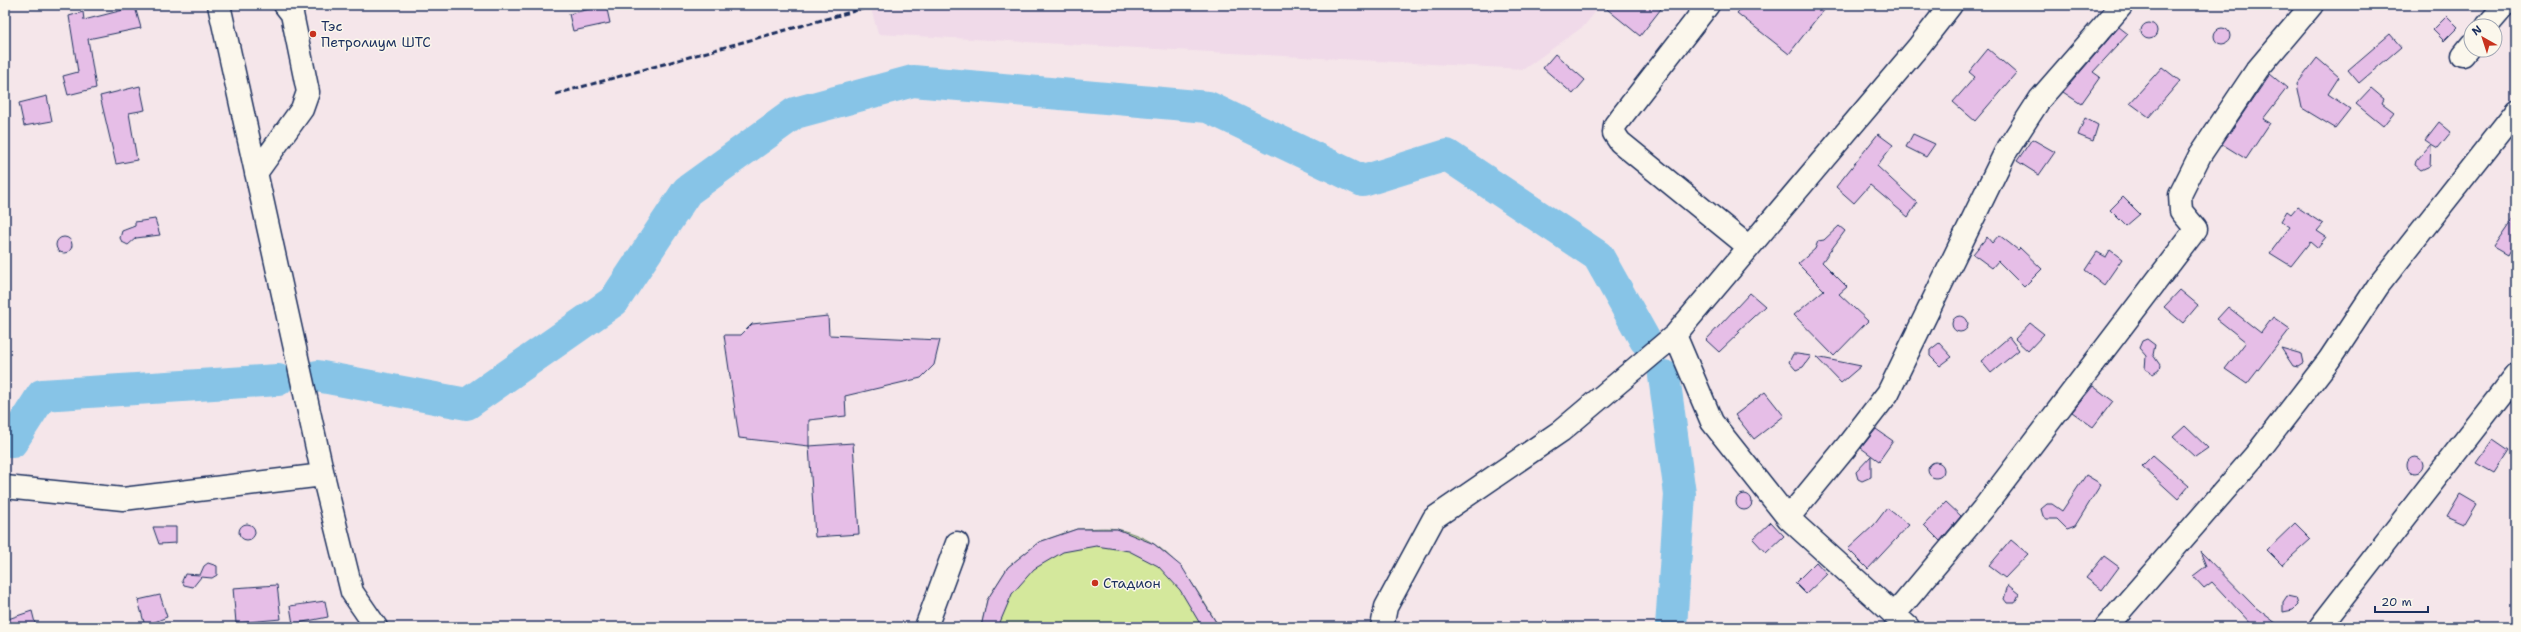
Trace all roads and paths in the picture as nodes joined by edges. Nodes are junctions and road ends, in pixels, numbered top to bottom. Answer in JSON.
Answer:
{"nodes":[{"id":1,"x":219,"y":5,"type":"edge"},
{"id":2,"x":286,"y":5,"type":"edge"},
{"id":3,"x":1708,"y":5,"type":"edge"},
{"id":4,"x":1951,"y":5,"type":"edge"},
{"id":5,"x":2122,"y":5,"type":"edge"},
{"id":6,"x":2312,"y":5,"type":"edge"},
{"id":7,"x":2505,"y":5,"type":"edge"},
{"id":8,"x":2494,"y":18,"type":"edge"},
{"id":9,"x":2516,"y":111,"type":"edge"},
{"id":10,"x":256,"y":173,"type":"junction"},
{"id":11,"x":1749,"y":247,"type":"junction"},
{"id":12,"x":1675,"y":336,"type":"junction"},
{"id":13,"x":2516,"y":375,"type":"edge"},
{"id":14,"x":323,"y":475,"type":"junction"},
{"id":15,"x":5,"y":487,"type":"edge"},
{"id":16,"x":1788,"y":518,"type":"junction"},
{"id":17,"x":957,"y":543,"type":"dead end"},
{"id":18,"x":1901,"y":621,"type":"edge"},
{"id":19,"x":368,"y":625,"type":"edge"},
{"id":20,"x":926,"y":627,"type":"edge"},
{"id":21,"x":1382,"y":627,"type":"edge"},
{"id":22,"x":2106,"y":627,"type":"edge"},
{"id":23,"x":2320,"y":627,"type":"edge"}],
"edges":[{"from":1,"to":10,"type":"street"},
{"from":2,"to":10,"type":"street"},
{"from":3,"to":11,"type":"street"},
{"from":4,"to":11,"type":"street"},
{"from":5,"to":16,"type":"street"},
{"from":6,"to":18,"type":"street"},
{"from":7,"to":8,"type":"street"},
{"from":9,"to":22,"type":"street"},
{"from":10,"to":14,"type":"street"},
{"from":11,"to":12,"type":"street"},
{"from":12,"to":16,"type":"street"},
{"from":12,"to":21,"type":"street"},
{"from":13,"to":23,"type":"street"},
{"from":14,"to":15,"type":"street"},
{"from":14,"to":19,"type":"street"},
{"from":16,"to":18,"type":"street"},
{"from":17,"to":20,"type":"street"}]}
